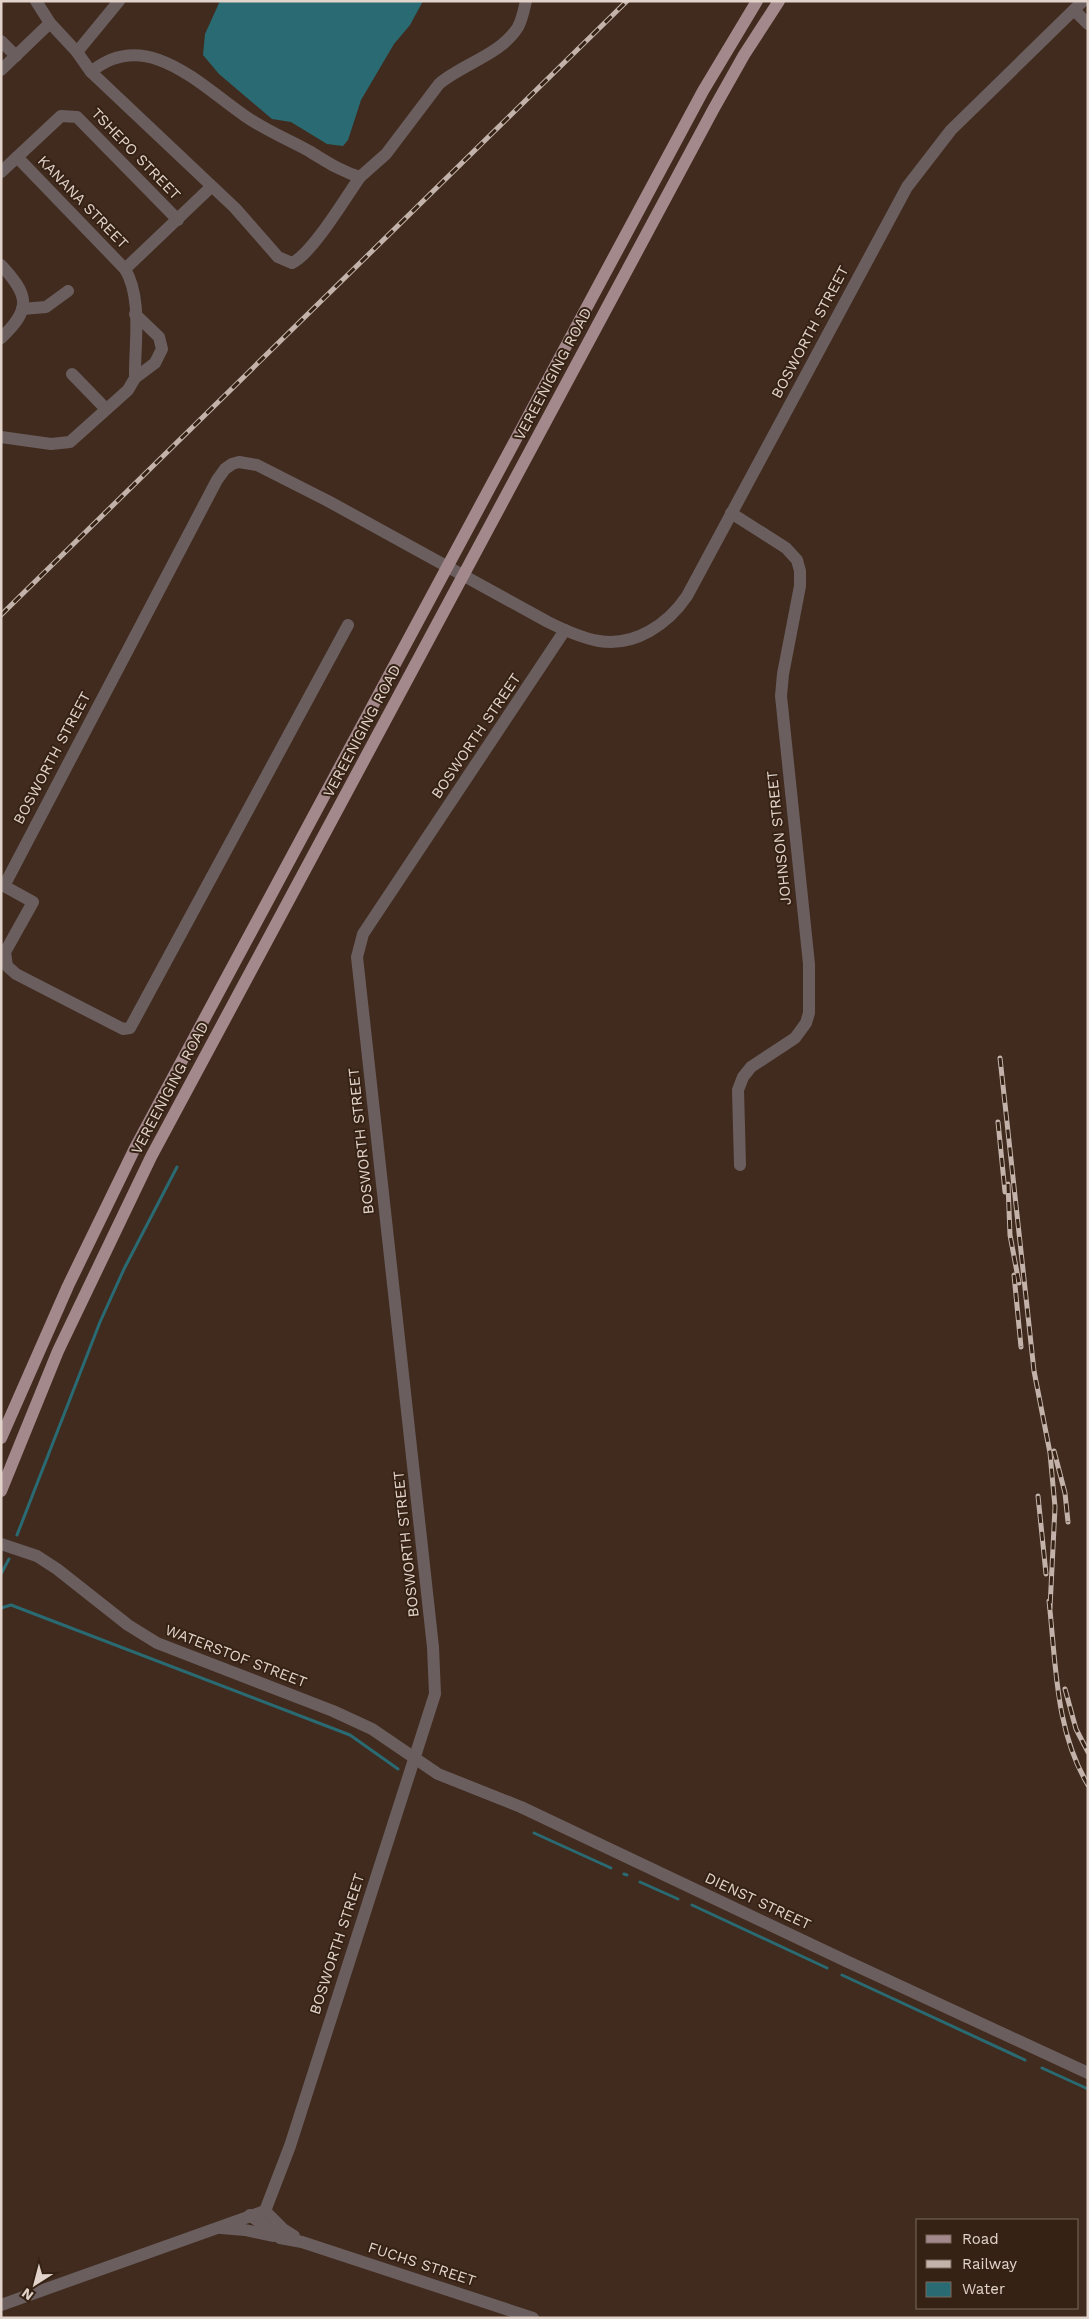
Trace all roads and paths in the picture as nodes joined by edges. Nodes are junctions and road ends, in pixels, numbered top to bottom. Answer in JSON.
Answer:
{"nodes":[{"id":1,"x":36,"y":1,"type":"edge"},
{"id":2,"x":119,"y":1,"type":"edge"},
{"id":3,"x":526,"y":1,"type":"edge"},
{"id":4,"x":757,"y":1,"type":"edge"},
{"id":5,"x":779,"y":1,"type":"edge"},
{"id":6,"x":1078,"y":6,"type":"edge"},
{"id":7,"x":50,"y":23,"type":"junction"},
{"id":8,"x":1088,"y":24,"type":"edge"},
{"id":9,"x":1,"y":41,"type":"edge"},
{"id":10,"x":77,"y":52,"type":"junction"},
{"id":11,"x":16,"y":56,"type":"junction"},
{"id":12,"x":1,"y":70,"type":"edge"},
{"id":13,"x":92,"y":72,"type":"junction"},
{"id":14,"x":17,"y":157,"type":"junction"},
{"id":15,"x":1,"y":172,"type":"edge"},
{"id":16,"x":360,"y":177,"type":"junction"},
{"id":17,"x":211,"y":187,"type":"junction"},
{"id":18,"x":178,"y":220,"type":"junction"},
{"id":19,"x":1,"y":265,"type":"edge"},
{"id":20,"x":125,"y":269,"type":"junction"},
{"id":21,"x":68,"y":291,"type":"dead end"},
{"id":22,"x":22,"y":309,"type":"junction"},
{"id":23,"x":135,"y":314,"type":"junction"},
{"id":24,"x":1,"y":338,"type":"edge"},
{"id":25,"x":72,"y":374,"type":"dead end"},
{"id":26,"x":135,"y":378,"type":"junction"},
{"id":27,"x":106,"y":409,"type":"junction"},
{"id":28,"x":1,"y":437,"type":"edge"},
{"id":29,"x":731,"y":513,"type":"junction"},
{"id":30,"x":447,"y":567,"type":"junction"},
{"id":31,"x":464,"y":576,"type":"junction"},
{"id":32,"x":348,"y":625,"type":"dead end"},
{"id":33,"x":565,"y":630,"type":"junction"},
{"id":34,"x":740,"y":1165,"type":"dead end"},
{"id":35,"x":1,"y":1438,"type":"edge"},
{"id":36,"x":1,"y":1491,"type":"edge"},
{"id":37,"x":1,"y":1544,"type":"edge"},
{"id":38,"x":414,"y":1759,"type":"junction"},
{"id":39,"x":1088,"y":2073,"type":"edge"},
{"id":40,"x":265,"y":2211,"type":"junction"},
{"id":41,"x":250,"y":2215,"type":"junction"},
{"id":42,"x":215,"y":2228,"type":"junction"},
{"id":43,"x":280,"y":2238,"type":"junction"},
{"id":44,"x":302,"y":2242,"type":"junction"},
{"id":45,"x":1,"y":2305,"type":"edge"},
{"id":46,"x":533,"y":2318,"type":"edge"}],
"edges":[{"from":1,"to":7,"type":"street"},
{"from":2,"to":10,"type":"street"},
{"from":3,"to":16,"type":"street"},
{"from":4,"to":30,"type":"main road","name":"VEREENIGING ROAD"},
{"from":5,"to":31,"type":"main road","name":"VEREENIGING ROAD"},
{"from":6,"to":8,"type":"street"},
{"from":6,"to":29,"type":"street","name":"BOSWORTH STREET"},
{"from":7,"to":10,"type":"street"},
{"from":7,"to":11,"type":"street"},
{"from":9,"to":11,"type":"street"},
{"from":10,"to":13,"type":"street"},
{"from":11,"to":12,"type":"street"},
{"from":13,"to":16,"type":"street"},
{"from":13,"to":17,"type":"street"},
{"from":14,"to":15,"type":"street","name":"TSHEPO STREET"},
{"from":14,"to":18,"type":"street","name":"TSHEPO STREET"},
{"from":14,"to":20,"type":"street","name":"KANANA STREET"},
{"from":16,"to":17,"type":"street"},
{"from":17,"to":18,"type":"street"},
{"from":18,"to":20,"type":"street"},
{"from":19,"to":22,"type":"street"},
{"from":20,"to":23,"type":"street"},
{"from":21,"to":22,"type":"street"},
{"from":22,"to":24,"type":"street"},
{"from":23,"to":26,"type":"street"},
{"from":23,"to":26,"type":"street"},
{"from":25,"to":27,"type":"street"},
{"from":26,"to":27,"type":"street"},
{"from":27,"to":28,"type":"street"},
{"from":29,"to":33,"type":"street","name":"BOSWORTH STREET"},
{"from":29,"to":34,"type":"street","name":"JOHNSON STREET"},
{"from":30,"to":31,"type":"street","name":"BOSWORTH STREET"},
{"from":30,"to":32,"type":"street","name":"BOSWORTH STREET"},
{"from":30,"to":35,"type":"main road","name":"VEREENIGING ROAD"},
{"from":31,"to":33,"type":"street","name":"BOSWORTH STREET"},
{"from":31,"to":36,"type":"main road","name":"VEREENIGING ROAD"},
{"from":33,"to":38,"type":"street","name":"BOSWORTH STREET"},
{"from":37,"to":38,"type":"street","name":"WATERSTOF STREET"},
{"from":38,"to":39,"type":"street","name":"DIENST STREET"},
{"from":38,"to":40,"type":"street","name":"BOSWORTH STREET"},
{"from":40,"to":41,"type":"street"},
{"from":40,"to":44,"type":"street","name":"FUCHS STREET"},
{"from":41,"to":42,"type":"street"},
{"from":41,"to":43,"type":"street","name":"FUCHS STREET"},
{"from":42,"to":43,"type":"street"},
{"from":42,"to":45,"type":"street"},
{"from":43,"to":44,"type":"street","name":"FUCHS STREET"},
{"from":44,"to":46,"type":"street","name":"FUCHS STREET"}]}
